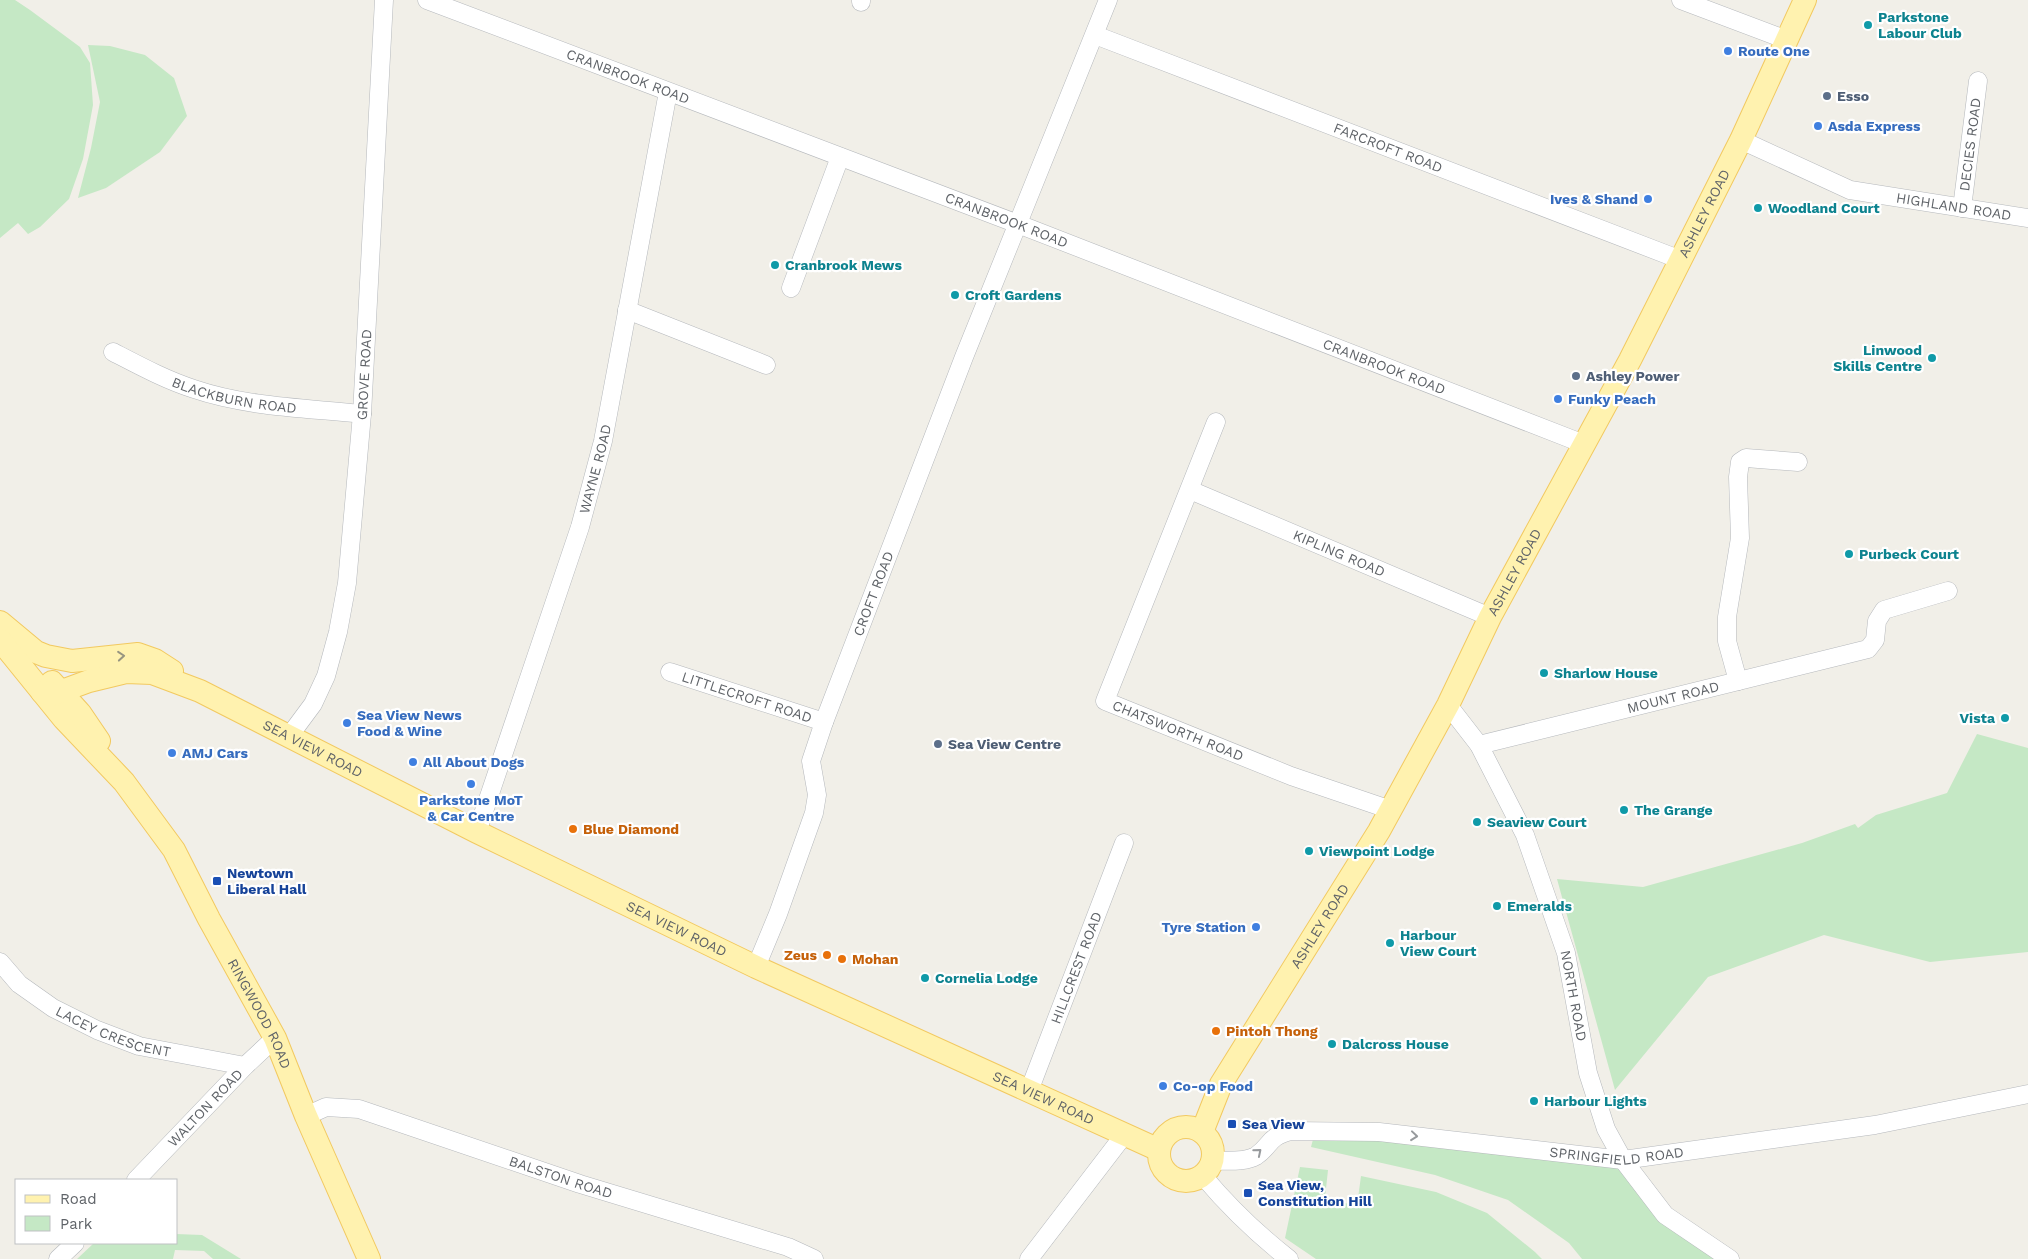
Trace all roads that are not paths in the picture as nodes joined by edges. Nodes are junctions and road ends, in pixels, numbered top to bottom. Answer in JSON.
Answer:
{"nodes":[{"id":1,"x":384,"y":0,"type":"edge"},
{"id":2,"x":427,"y":0,"type":"edge"},
{"id":3,"x":1108,"y":0,"type":"edge"},
{"id":4,"x":1681,"y":0,"type":"edge"},
{"id":5,"x":1805,"y":0,"type":"edge"},
{"id":6,"x":1095,"y":35,"type":"junction"},
{"id":7,"x":1787,"y":40,"type":"junction"},
{"id":8,"x":1978,"y":81,"type":"dead end"},
{"id":9,"x":668,"y":92,"type":"junction"},
{"id":10,"x":1741,"y":140,"type":"junction"},
{"id":11,"x":840,"y":156,"type":"junction"},
{"id":12,"x":1962,"y":208,"type":"junction"},
{"id":13,"x":2028,"y":218,"type":"edge"},
{"id":14,"x":1018,"y":224,"type":"junction"},
{"id":15,"x":1681,"y":260,"type":"junction"},
{"id":16,"x":791,"y":288,"type":"dead end"},
{"id":17,"x":627,"y":310,"type":"junction"},
{"id":18,"x":113,"y":352,"type":"dead end"},
{"id":19,"x":766,"y":365,"type":"dead end"},
{"id":20,"x":362,"y":414,"type":"junction"},
{"id":21,"x":1216,"y":422,"type":"dead end"},
{"id":22,"x":1584,"y":444,"type":"junction"},
{"id":23,"x":1798,"y":462,"type":"dead end"},
{"id":24,"x":1190,"y":490,"type":"junction"},
{"id":25,"x":1948,"y":592,"type":"dead end"},
{"id":26,"x":1490,"y":617,"type":"junction"},
{"id":27,"x":0,"y":622,"type":"edge"},
{"id":28,"x":0,"y":630,"type":"edge"},
{"id":29,"x":0,"y":640,"type":"edge"},
{"id":30,"x":72,"y":661,"type":"junction"},
{"id":31,"x":126,"y":672,"type":"junction"},
{"id":32,"x":670,"y":672,"type":"dead end"},
{"id":33,"x":1738,"y":681,"type":"junction"},
{"id":34,"x":53,"y":690,"type":"junction"},
{"id":35,"x":200,"y":691,"type":"junction"},
{"id":36,"x":1448,"y":704,"type":"junction"},
{"id":37,"x":80,"y":713,"type":"junction"},
{"id":38,"x":824,"y":722,"type":"junction"},
{"id":39,"x":290,"y":736,"type":"junction"},
{"id":40,"x":1479,"y":745,"type":"junction"},
{"id":41,"x":124,"y":782,"type":"junction"},
{"id":42,"x":1391,"y":810,"type":"junction"},
{"id":43,"x":477,"y":832,"type":"junction"},
{"id":44,"x":1124,"y":843,"type":"dead end"},
{"id":45,"x":0,"y":962,"type":"edge"},
{"id":46,"x":756,"y":967,"type":"junction"},
{"id":47,"x":276,"y":1038,"type":"junction"},
{"id":48,"x":245,"y":1066,"type":"junction"},
{"id":49,"x":1029,"y":1091,"type":"junction"},
{"id":50,"x":2028,"y":1094,"type":"edge"},
{"id":51,"x":306,"y":1116,"type":"junction"},
{"id":52,"x":1202,"y":1132,"type":"junction"},
{"id":53,"x":1124,"y":1135,"type":"junction"},
{"id":54,"x":1159,"y":1150,"type":"junction"},
{"id":55,"x":1623,"y":1160,"type":"junction"},
{"id":56,"x":1208,"y":1168,"type":"junction"},
{"id":57,"x":137,"y":1179,"type":"edge"},
{"id":58,"x":74,"y":1244,"type":"edge"},
{"id":59,"x":783,"y":1253,"type":"edge"},
{"id":60,"x":58,"y":1259,"type":"edge"},
{"id":61,"x":369,"y":1259,"type":"edge"},
{"id":62,"x":814,"y":1259,"type":"edge"},
{"id":63,"x":1029,"y":1259,"type":"edge"},
{"id":64,"x":1289,"y":1259,"type":"edge"},
{"id":65,"x":1730,"y":1259,"type":"edge"}],
"edges":[{"from":1,"to":20,"type":"street","name":"GROVE ROAD"},
{"from":2,"to":9,"type":"street","name":"CRANBROOK ROAD"},
{"from":3,"to":6,"type":"street"},
{"from":4,"to":7,"type":"street"},
{"from":5,"to":7,"type":"main road","name":"ASHLEY ROAD"},
{"from":6,"to":14,"type":"street"},
{"from":6,"to":15,"type":"street","name":"FARCROFT ROAD"},
{"from":7,"to":10,"type":"main road","name":"ASHLEY ROAD"},
{"from":8,"to":12,"type":"street","name":"DECIES ROAD"},
{"from":9,"to":11,"type":"street","name":"CRANBROOK ROAD"},
{"from":9,"to":17,"type":"street","name":"WAYNE ROAD"},
{"from":10,"to":12,"type":"street","name":"HIGHLAND ROAD"},
{"from":10,"to":15,"type":"main road","name":"ASHLEY ROAD"},
{"from":11,"to":14,"type":"street","name":"CRANBROOK ROAD"},
{"from":11,"to":16,"type":"street"},
{"from":12,"to":13,"type":"street","name":"HIGHLAND ROAD"},
{"from":14,"to":22,"type":"street","name":"CRANBROOK ROAD"},
{"from":14,"to":38,"type":"street","name":"CROFT ROAD"},
{"from":15,"to":22,"type":"main road","name":"ASHLEY ROAD"},
{"from":17,"to":19,"type":"street"},
{"from":17,"to":43,"type":"street","name":"WAYNE ROAD"},
{"from":18,"to":20,"type":"street","name":"BLACKBURN ROAD"},
{"from":20,"to":39,"type":"street","name":"GROVE ROAD"},
{"from":21,"to":24,"type":"street","name":"CHATSWORTH ROAD"},
{"from":22,"to":26,"type":"main road","name":"ASHLEY ROAD"},
{"from":23,"to":33,"type":"street"},
{"from":24,"to":26,"type":"street","name":"KIPLING ROAD"},
{"from":24,"to":42,"type":"street","name":"CHATSWORTH ROAD"},
{"from":25,"to":33,"type":"street","name":"MOUNT ROAD"},
{"from":26,"to":36,"type":"main road","name":"ASHLEY ROAD"},
{"from":27,"to":30,"type":"main road","name":"SEA VIEW ROAD"},
{"from":28,"to":34,"type":"main road","name":"RINGWOOD ROAD"},
{"from":29,"to":34,"type":"main road","name":"RINGWOOD ROAD"},
{"from":30,"to":34,"type":"main road"},
{"from":30,"to":35,"type":"main road","name":"SEA VIEW ROAD","one_way":true},
{"from":31,"to":34,"type":"main road","name":"SEA VIEW ROAD"},
{"from":31,"to":35,"type":"main road","name":"SEA VIEW ROAD"},
{"from":31,"to":37,"type":"main road","name":"SEA VIEW ROAD"},
{"from":32,"to":38,"type":"street","name":"LITTLECROFT ROAD"},
{"from":33,"to":40,"type":"street","name":"MOUNT ROAD"},
{"from":34,"to":37,"type":"main road","name":"RINGWOOD ROAD"},
{"from":34,"to":41,"type":"main road","name":"RINGWOOD ROAD"},
{"from":35,"to":39,"type":"main road","name":"SEA VIEW ROAD"},
{"from":36,"to":40,"type":"street","name":"NORTH ROAD"},
{"from":36,"to":42,"type":"main road","name":"ASHLEY ROAD"},
{"from":37,"to":41,"type":"main road","name":"RINGWOOD ROAD"},
{"from":38,"to":46,"type":"street","name":"CROFT ROAD"},
{"from":39,"to":43,"type":"main road","name":"SEA VIEW ROAD"},
{"from":40,"to":55,"type":"street","name":"NORTH ROAD"},
{"from":41,"to":47,"type":"main road","name":"RINGWOOD ROAD"},
{"from":42,"to":52,"type":"main road","name":"ASHLEY ROAD"},
{"from":43,"to":46,"type":"main road","name":"SEA VIEW ROAD"},
{"from":44,"to":49,"type":"street","name":"HILLCREST ROAD"},
{"from":45,"to":48,"type":"street","name":"LACEY CRESCENT"},
{"from":46,"to":49,"type":"main road","name":"SEA VIEW ROAD"},
{"from":47,"to":48,"type":"street","name":"WALTON ROAD"},
{"from":47,"to":51,"type":"main road","name":"RINGWOOD ROAD"},
{"from":48,"to":57,"type":"street","name":"WALTON ROAD"},
{"from":49,"to":53,"type":"main road","name":"SEA VIEW ROAD"},
{"from":50,"to":55,"type":"street","name":"SPRINGFIELD ROAD"},
{"from":51,"to":59,"type":"street","name":"BALSTON ROAD"},
{"from":51,"to":61,"type":"main road","name":"RINGWOOD ROAD"},
{"from":52,"to":54,"type":"main road"},
{"from":52,"to":56,"type":"main road"},
{"from":53,"to":54,"type":"main road","name":"SEA VIEW ROAD"},
{"from":53,"to":63,"type":"street"},
{"from":54,"to":56,"type":"main road"},
{"from":56,"to":55,"type":"street","name":"SPRINGFIELD ROAD","one_way":true},
{"from":55,"to":65,"type":"street","name":"NORTH ROAD"},
{"from":56,"to":64,"type":"street"},
{"from":58,"to":60,"type":"street"},
{"from":59,"to":62,"type":"street","name":"BALSTON ROAD"}]}
